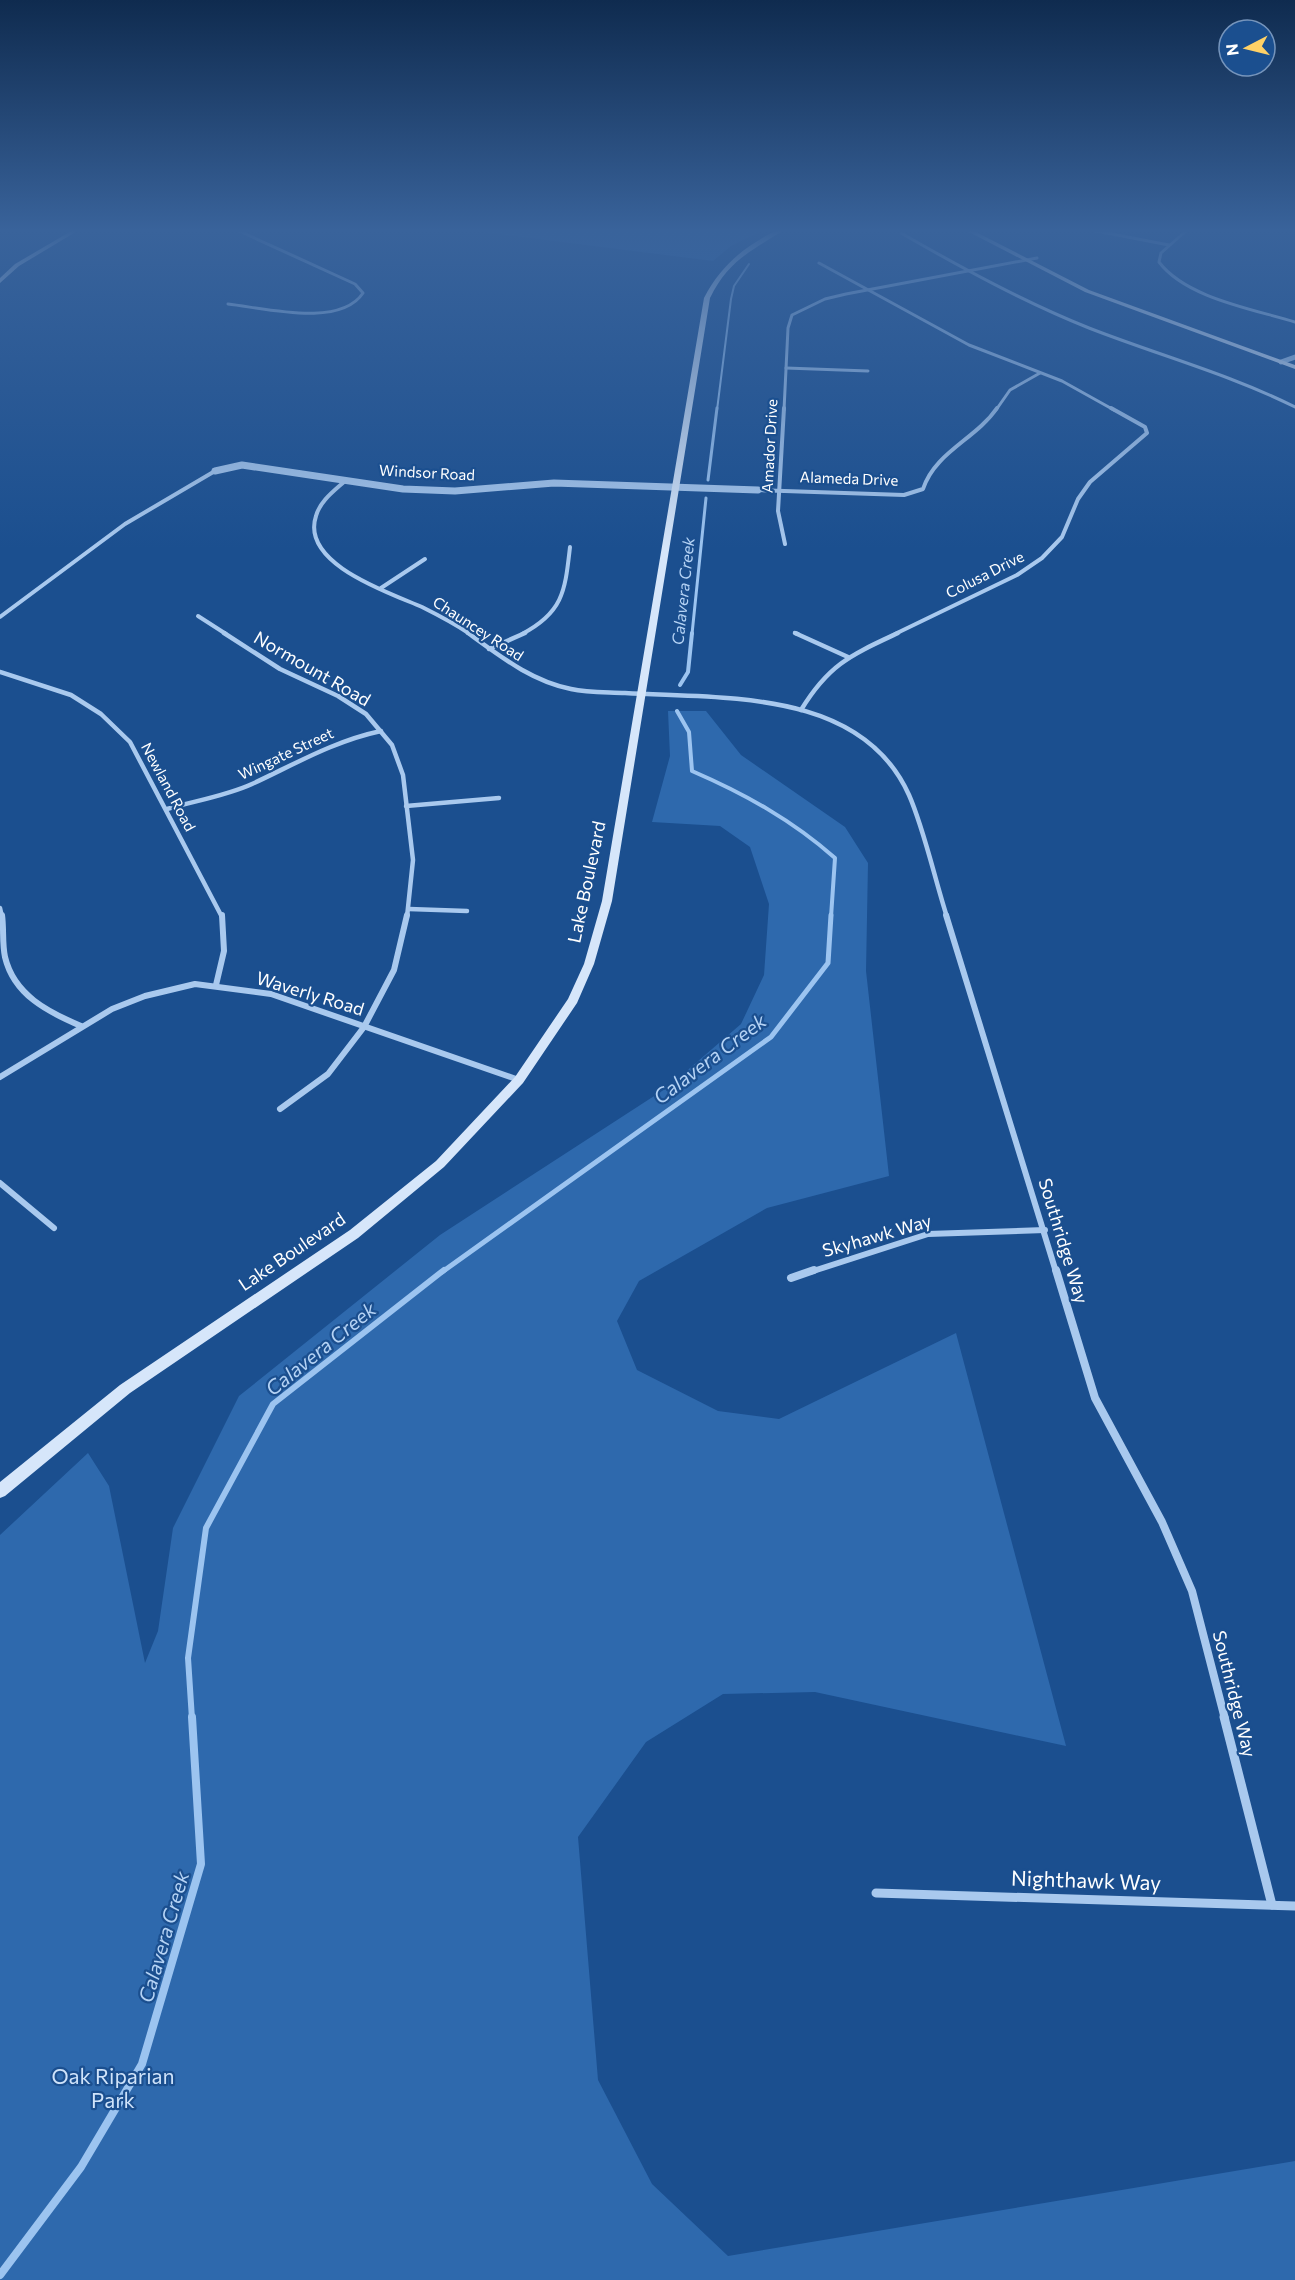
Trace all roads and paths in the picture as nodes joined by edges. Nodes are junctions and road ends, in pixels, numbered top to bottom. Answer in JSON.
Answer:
{"nodes":[{"id":1,"x":701,"y":336,"type":"edge"},
{"id":2,"x":788,"y":336,"type":"edge"},
{"id":3,"x":953,"y":336,"type":"edge"},
{"id":4,"x":1115,"y":336,"type":"edge"},
{"id":5,"x":1209,"y":336,"type":"edge"},
{"id":6,"x":1231,"y":336,"type":"edge"},
{"id":7,"x":1294,"y":358,"type":"edge"},
{"id":8,"x":1281,"y":362,"type":"junction"},
{"id":9,"x":1295,"y":367,"type":"edge"},
{"id":10,"x":786,"y":368,"type":"junction"},
{"id":11,"x":868,"y":371,"type":"dead end"},
{"id":12,"x":1040,"y":373,"type":"junction"},
{"id":13,"x":1295,"y":407,"type":"edge"},
{"id":14,"x":215,"y":471,"type":"joint"},
{"id":15,"x":345,"y":481,"type":"junction"},
{"id":16,"x":676,"y":486,"type":"junction"},
{"id":17,"x":758,"y":490,"type":"joint"},
{"id":18,"x":779,"y":491,"type":"junction"},
{"id":19,"x":785,"y":544,"type":"dead end"},
{"id":20,"x":570,"y":547,"type":"dead end"},
{"id":21,"x":425,"y":560,"type":"dead end"},
{"id":22,"x":381,"y":588,"type":"junction"},
{"id":23,"x":198,"y":616,"type":"dead end"},
{"id":24,"x":0,"y":617,"type":"edge"},
{"id":25,"x":795,"y":633,"type":"dead end"},
{"id":26,"x":489,"y":649,"type":"junction"},
{"id":27,"x":848,"y":657,"type":"junction"},
{"id":28,"x":0,"y":672,"type":"edge"},
{"id":29,"x":642,"y":695,"type":"junction"},
{"id":30,"x":716,"y":698,"type":"joint"},
{"id":31,"x":801,"y":710,"type":"junction"},
{"id":32,"x":381,"y":731,"type":"junction"},
{"id":33,"x":499,"y":798,"type":"dead end"},
{"id":34,"x":406,"y":806,"type":"junction"},
{"id":35,"x":167,"y":809,"type":"junction"},
{"id":36,"x":0,"y":908,"type":"edge"},
{"id":37,"x":409,"y":909,"type":"junction"},
{"id":38,"x":467,"y":911,"type":"dead end"},
{"id":39,"x":216,"y":985,"type":"junction"},
{"id":40,"x":81,"y":1026,"type":"junction"},
{"id":41,"x":364,"y":1027,"type":"junction"},
{"id":42,"x":0,"y":1077,"type":"edge"},
{"id":43,"x":519,"y":1080,"type":"junction"},
{"id":44,"x":280,"y":1108,"type":"dead end"},
{"id":45,"x":0,"y":1183,"type":"edge"},
{"id":46,"x":54,"y":1228,"type":"dead end"},
{"id":47,"x":1045,"y":1230,"type":"junction"},
{"id":48,"x":791,"y":1278,"type":"dead end"},
{"id":49,"x":0,"y":1491,"type":"edge"},
{"id":50,"x":876,"y":1893,"type":"dead end"},
{"id":51,"x":1272,"y":1905,"type":"junction"},
{"id":52,"x":1295,"y":1906,"type":"edge"}],
"edges":[{"from":1,"to":16,"type":"main road","name":"Lake Boulevard"},
{"from":2,"to":10,"type":"street","name":"Amador Drive"},
{"from":3,"to":12,"type":"street"},
{"from":4,"to":13,"type":"street"},
{"from":5,"to":8,"type":"main road"},
{"from":6,"to":7,"type":"main road"},
{"from":7,"to":8,"type":"street"},
{"from":8,"to":9,"type":"main road"},
{"from":10,"to":11,"type":"street"},
{"from":10,"to":18,"type":"street","name":"Amador Drive"},
{"from":12,"to":18,"type":"street","name":"Alameda Drive"},
{"from":12,"to":27,"type":"street","name":"Colusa Drive"},
{"from":14,"to":15,"type":"street","name":"Windsor Road"},
{"from":14,"to":24,"type":"street"},
{"from":15,"to":16,"type":"street","name":"Windsor Road"},
{"from":15,"to":22,"type":"street","name":"Chauncey Road"},
{"from":16,"to":17,"type":"street","name":"Alameda Drive"},
{"from":16,"to":29,"type":"main road","name":"Lake Boulevard"},
{"from":17,"to":18,"type":"street","name":"Alameda Drive"},
{"from":18,"to":19,"type":"street","name":"Amador Drive"},
{"from":20,"to":26,"type":"street"},
{"from":21,"to":22,"type":"street"},
{"from":22,"to":26,"type":"street","name":"Chauncey Road"},
{"from":23,"to":32,"type":"street","name":"Normount Road"},
{"from":25,"to":27,"type":"street"},
{"from":26,"to":29,"type":"street","name":"Chauncey Road"},
{"from":27,"to":31,"type":"street","name":"Colusa Drive"},
{"from":28,"to":35,"type":"street","name":"Newland Road"},
{"from":29,"to":30,"type":"street","name":"Chauncey Road"},
{"from":29,"to":43,"type":"main road","name":"Lake Boulevard"},
{"from":30,"to":31,"type":"street","name":"Southridge Way"},
{"from":31,"to":47,"type":"street","name":"Southridge Way"},
{"from":32,"to":34,"type":"street","name":"Normount Road"},
{"from":32,"to":35,"type":"street","name":"Wingate Street"},
{"from":33,"to":34,"type":"street"},
{"from":34,"to":37,"type":"street","name":"Normount Road"},
{"from":35,"to":39,"type":"street","name":"Newland Road"},
{"from":36,"to":40,"type":"street"},
{"from":37,"to":38,"type":"street"},
{"from":37,"to":41,"type":"street","name":"Normount Road"},
{"from":39,"to":40,"type":"street","name":"Waverly Road"},
{"from":39,"to":41,"type":"street","name":"Waverly Road"},
{"from":40,"to":42,"type":"street","name":"Waverly Road"},
{"from":41,"to":43,"type":"street","name":"Waverly Road"},
{"from":41,"to":44,"type":"street","name":"Normount Road"},
{"from":43,"to":49,"type":"main road","name":"Lake Boulevard"},
{"from":45,"to":46,"type":"street"},
{"from":47,"to":48,"type":"street","name":"Skyhawk Way"},
{"from":47,"to":51,"type":"street","name":"Southridge Way"},
{"from":50,"to":51,"type":"street","name":"Nighthawk Way"},
{"from":51,"to":52,"type":"street","name":"Nighthawk Way"}]}
